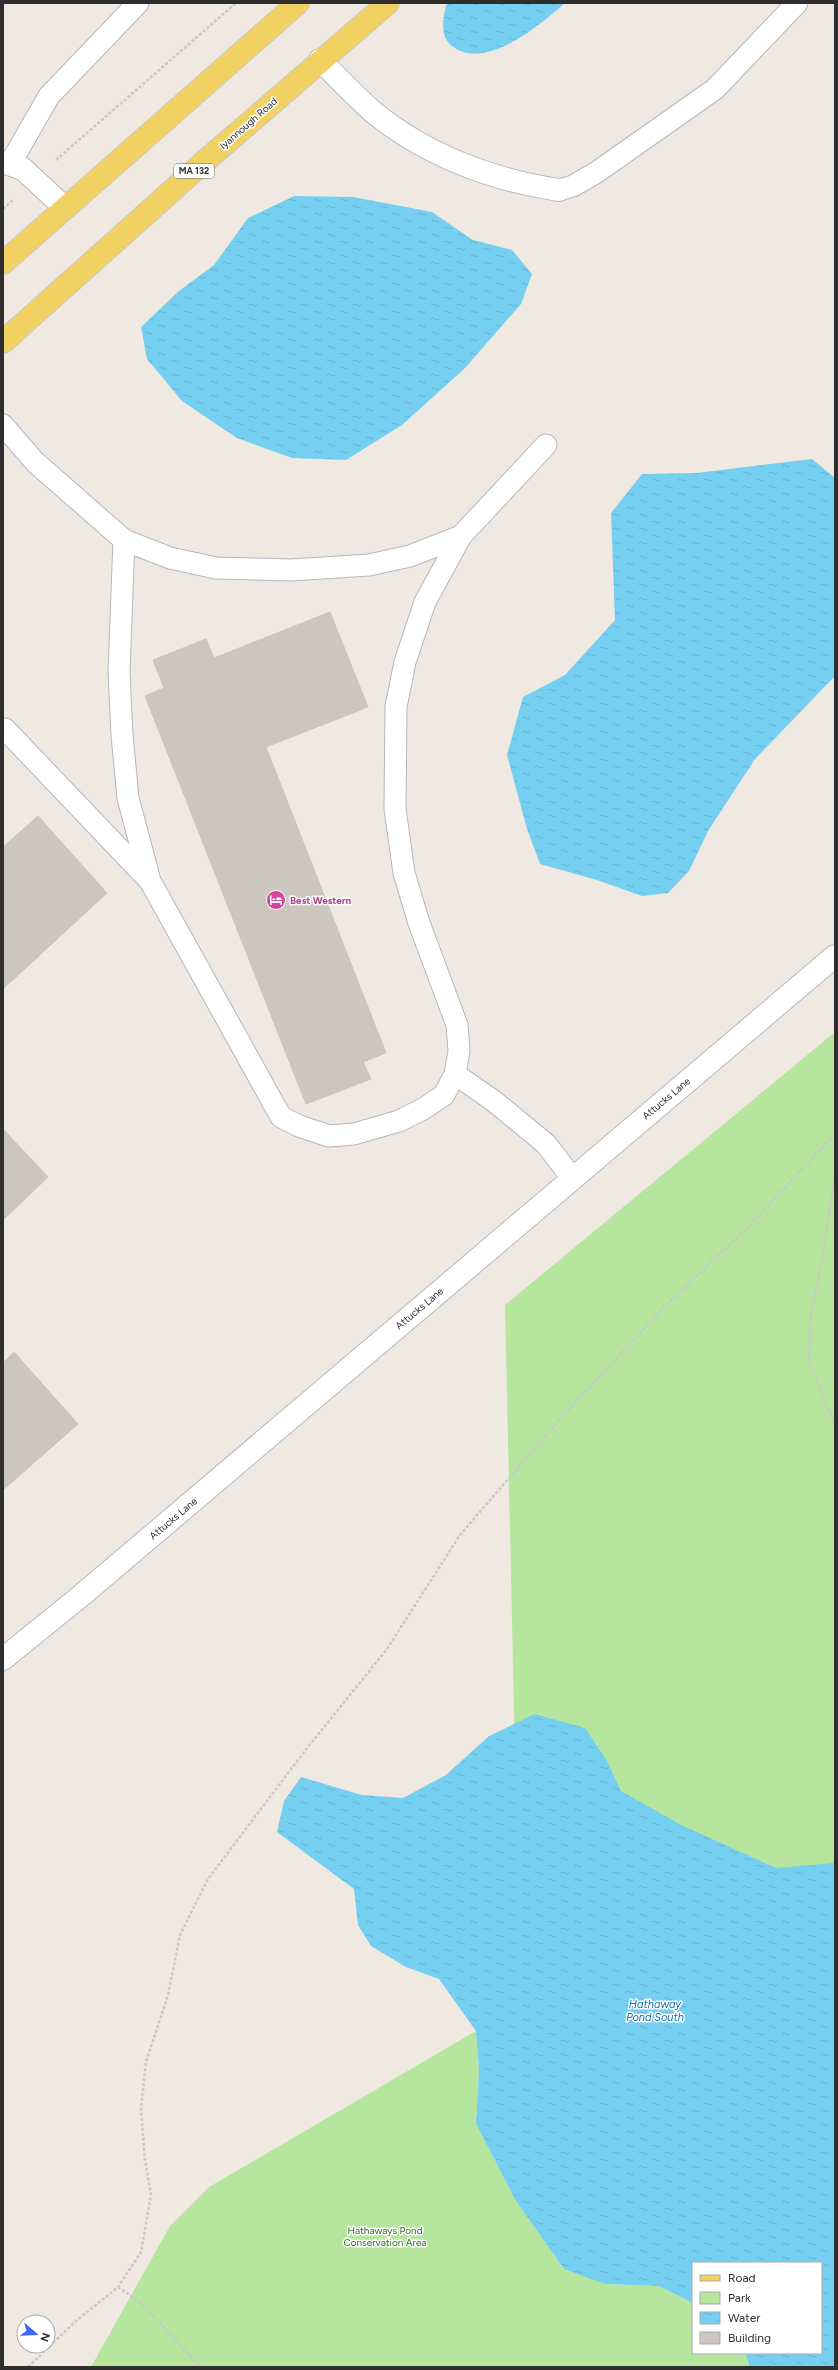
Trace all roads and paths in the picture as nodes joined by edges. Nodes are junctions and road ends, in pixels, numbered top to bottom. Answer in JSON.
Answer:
{"nodes":[{"id":1,"x":138,"y":3,"type":"edge"},
{"id":2,"x":236,"y":3,"type":"edge"},
{"id":3,"x":388,"y":3,"type":"edge"},
{"id":4,"x":797,"y":3,"type":"edge"},
{"id":5,"x":292,"y":5,"type":"edge"},
{"id":6,"x":320,"y":60,"type":"junction"},
{"id":7,"x":78,"y":139,"type":"dead end"},
{"id":8,"x":6,"y":163,"type":"edge"},
{"id":9,"x":558,"y":190,"type":"joint"},
{"id":10,"x":64,"y":207,"type":"junction"},
{"id":11,"x":3,"y":263,"type":"edge"},
{"id":12,"x":3,"y":342,"type":"edge"},
{"id":13,"x":3,"y":425,"type":"edge"},
{"id":14,"x":546,"y":445,"type":"dead end"},
{"id":15,"x":461,"y":536,"type":"junction"},
{"id":16,"x":124,"y":540,"type":"junction"},
{"id":17,"x":3,"y":731,"type":"edge"},
{"id":18,"x":150,"y":881,"type":"junction"},
{"id":19,"x":835,"y":956,"type":"edge"},
{"id":20,"x":456,"y":1074,"type":"junction"},
{"id":21,"x":835,"y":1134,"type":"edge"},
{"id":22,"x":835,"y":1174,"type":"edge"},
{"id":23,"x":572,"y":1178,"type":"junction"},
{"id":24,"x":835,"y":1425,"type":"edge"},
{"id":25,"x":3,"y":1659,"type":"edge"},
{"id":26,"x":118,"y":2287,"type":"junction"},
{"id":27,"x":28,"y":2367,"type":"edge"},
{"id":28,"x":201,"y":2367,"type":"edge"}],
"edges":[{"from":1,"to":8,"type":"lane"},
{"from":2,"to":7,"type":"path"},
{"from":3,"to":6,"type":"main road","name":"Iyannough Road","number":"MA 132"},
{"from":4,"to":9,"type":"lane"},
{"from":5,"to":10,"type":"main road"},
{"from":6,"to":9,"type":"street"},
{"from":6,"to":12,"type":"main road","name":"Iyannough Road","number":"MA 132"},
{"from":8,"to":10,"type":"street"},
{"from":10,"to":11,"type":"main road"},
{"from":13,"to":16,"type":"lane"},
{"from":14,"to":15,"type":"lane"},
{"from":15,"to":16,"type":"lane"},
{"from":15,"to":20,"type":"lane"},
{"from":16,"to":18,"type":"lane"},
{"from":17,"to":18,"type":"lane"},
{"from":18,"to":20,"type":"lane"},
{"from":19,"to":23,"type":"street","name":"Attucks Lane"},
{"from":20,"to":23,"type":"lane"},
{"from":21,"to":26,"type":"path"},
{"from":22,"to":24,"type":"path"},
{"from":23,"to":25,"type":"street","name":"Attucks Lane"},
{"from":26,"to":27,"type":"path"},
{"from":26,"to":28,"type":"path"}]}
